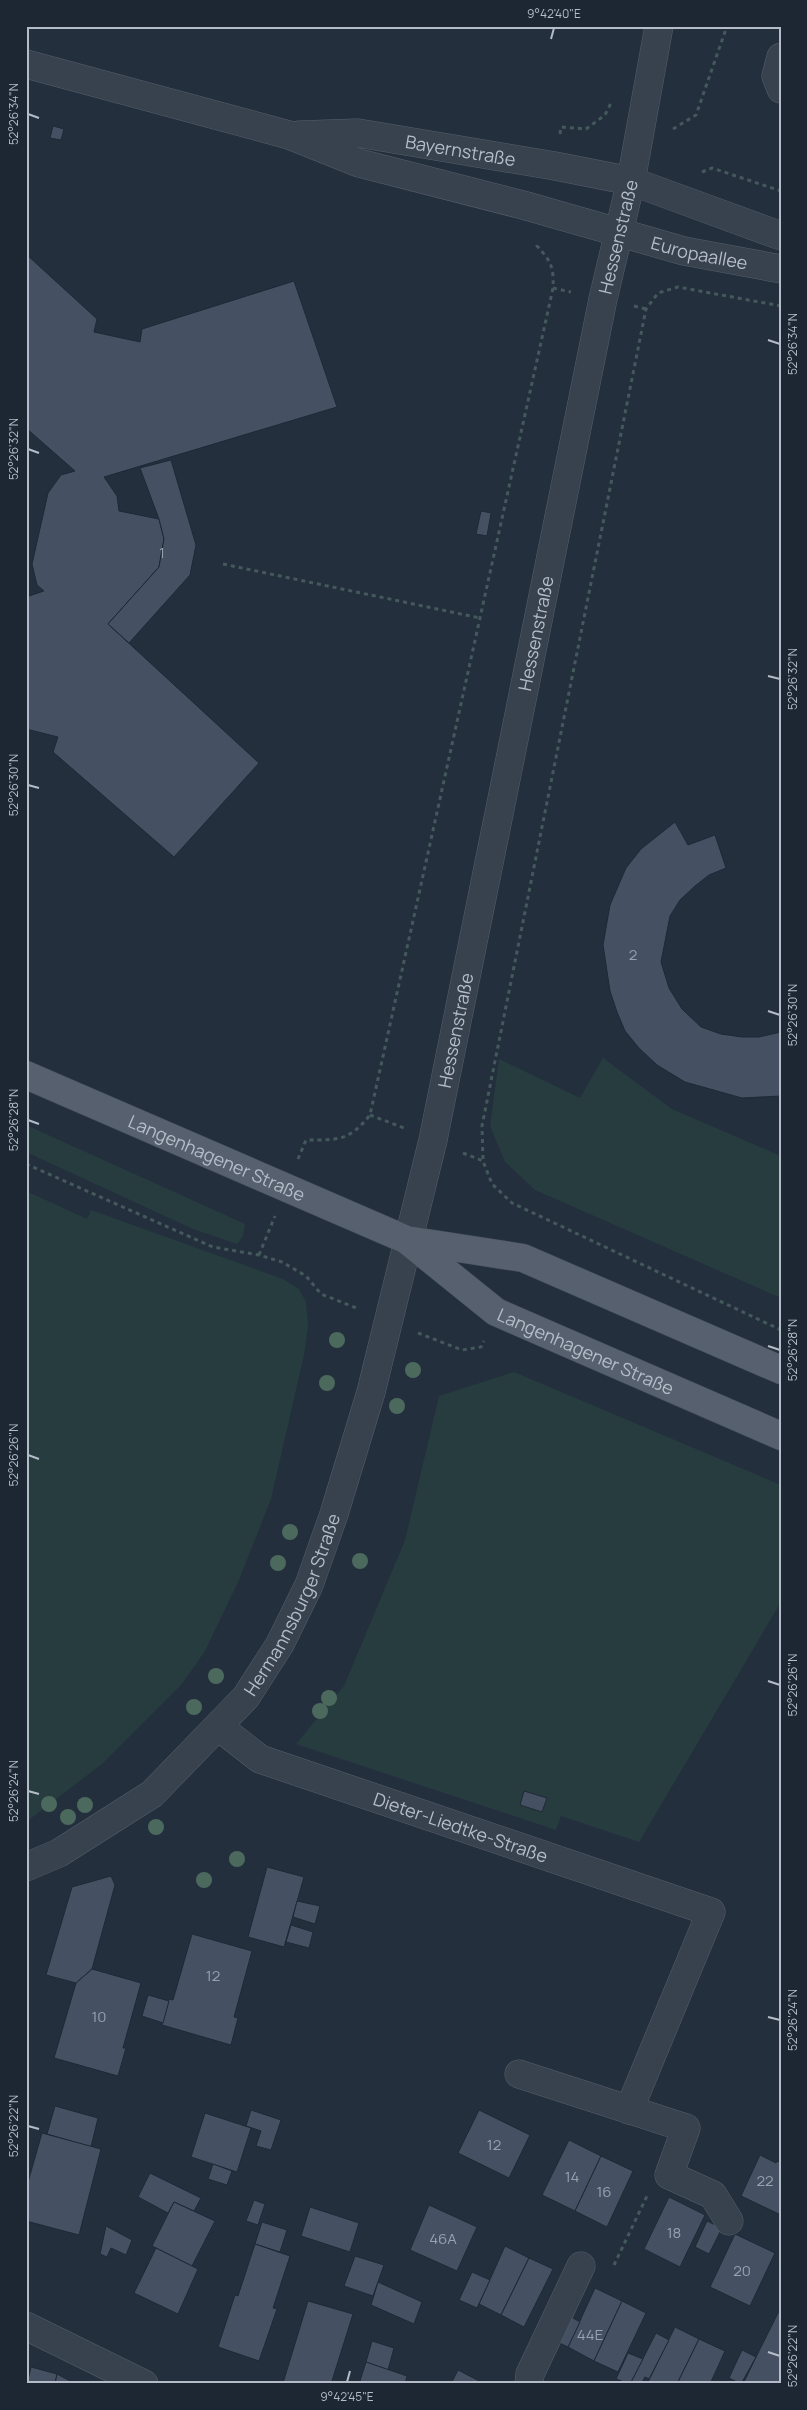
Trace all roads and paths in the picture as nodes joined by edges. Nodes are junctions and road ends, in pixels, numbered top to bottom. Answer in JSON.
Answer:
{"nodes":[{"id":1,"x":659,"y":26,"type":"edge"},
{"id":2,"x":727,"y":26,"type":"edge"},
{"id":3,"x":781,"y":57,"type":"edge"},
{"id":4,"x":26,"y":64,"type":"edge"},
{"id":5,"x":781,"y":89,"type":"edge"},
{"id":6,"x":612,"y":101,"type":"dead end"},
{"id":7,"x":561,"y":127,"type":"dead end"},
{"id":8,"x":289,"y":135,"type":"junction"},
{"id":9,"x":636,"y":151,"type":"junction"},
{"id":10,"x":697,"y":174,"type":"dead end"},
{"id":11,"x":631,"y":181,"type":"junction"},
{"id":12,"x":781,"y":191,"type":"edge"},
{"id":13,"x":619,"y":232,"type":"junction"},
{"id":14,"x":781,"y":236,"type":"edge"},
{"id":15,"x":537,"y":246,"type":"dead end"},
{"id":16,"x":781,"y":269,"type":"edge"},
{"id":17,"x":781,"y":306,"type":"edge"},
{"id":18,"x":223,"y":564,"type":"dead end"},
{"id":19,"x":480,"y":618,"type":"junction"},
{"id":20,"x":26,"y":1075,"type":"edge"},
{"id":21,"x":306,"y":1140,"type":"dead end"},
{"id":22,"x":26,"y":1164,"type":"edge"},
{"id":23,"x":407,"y":1240,"type":"junction"},
{"id":24,"x":321,"y":1294,"type":"dead end"},
{"id":25,"x":781,"y":1330,"type":"edge"},
{"id":26,"x":481,"y":1347,"type":"dead end"},
{"id":27,"x":462,"y":1350,"type":"dead end"},
{"id":28,"x":781,"y":1370,"type":"edge"},
{"id":29,"x":781,"y":1436,"type":"edge"},
{"id":30,"x":219,"y":1727,"type":"junction"},
{"id":31,"x":26,"y":1867,"type":"edge"},
{"id":32,"x":519,"y":2074,"type":"dead end"},
{"id":33,"x":629,"y":2110,"type":"junction"},
{"id":34,"x":669,"y":2175,"type":"junction"},
{"id":35,"x":729,"y":2221,"type":"dead end"},
{"id":36,"x":581,"y":2266,"type":"joint"},
{"id":37,"x":26,"y":2326,"type":"edge"},
{"id":38,"x":144,"y":2384,"type":"edge"},
{"id":39,"x":529,"y":2384,"type":"edge"}],
"edges":[{"from":1,"to":9,"type":"street","name":"Hessenstraße"},
{"from":2,"to":9,"type":"path"},
{"from":3,"to":5,"type":"street"},
{"from":4,"to":8,"type":"street","name":"Bayernstraße"},
{"from":6,"to":7,"type":"path"},
{"from":8,"to":11,"type":"street","name":"Bayernstraße"},
{"from":8,"to":13,"type":"street","name":"Bayernstraße"},
{"from":9,"to":11,"type":"street","name":"Hessenstraße"},
{"from":10,"to":12,"type":"path"},
{"from":11,"to":13,"type":"street","name":"Hessenstraße"},
{"from":11,"to":14,"type":"street","name":"Europaallee"},
{"from":13,"to":16,"type":"street","name":"Europaallee"},
{"from":13,"to":23,"type":"street","name":"Hessenstraße"},
{"from":15,"to":19,"type":"path"},
{"from":17,"to":25,"type":"path"},
{"from":18,"to":19,"type":"path"},
{"from":19,"to":21,"type":"path"},
{"from":20,"to":23,"type":"main road","name":"Langenhagener Straße"},
{"from":22,"to":24,"type":"path"},
{"from":23,"to":28,"type":"main road","name":"Langenhagener Straße"},
{"from":23,"to":29,"type":"main road","name":"Langenhagener Straße"},
{"from":23,"to":30,"type":"street","name":"Hermannsburger Straße"},
{"from":26,"to":27,"type":"path"},
{"from":30,"to":31,"type":"street","name":"Hermannsburger Straße"},
{"from":30,"to":33,"type":"street","name":"Dieter-Liedtke-Straße"},
{"from":32,"to":33,"type":"street"},
{"from":33,"to":34,"type":"street"},
{"from":34,"to":35,"type":"street"},
{"from":34,"to":36,"type":"path"},
{"from":36,"to":39,"type":"street"},
{"from":37,"to":38,"type":"street"}]}
